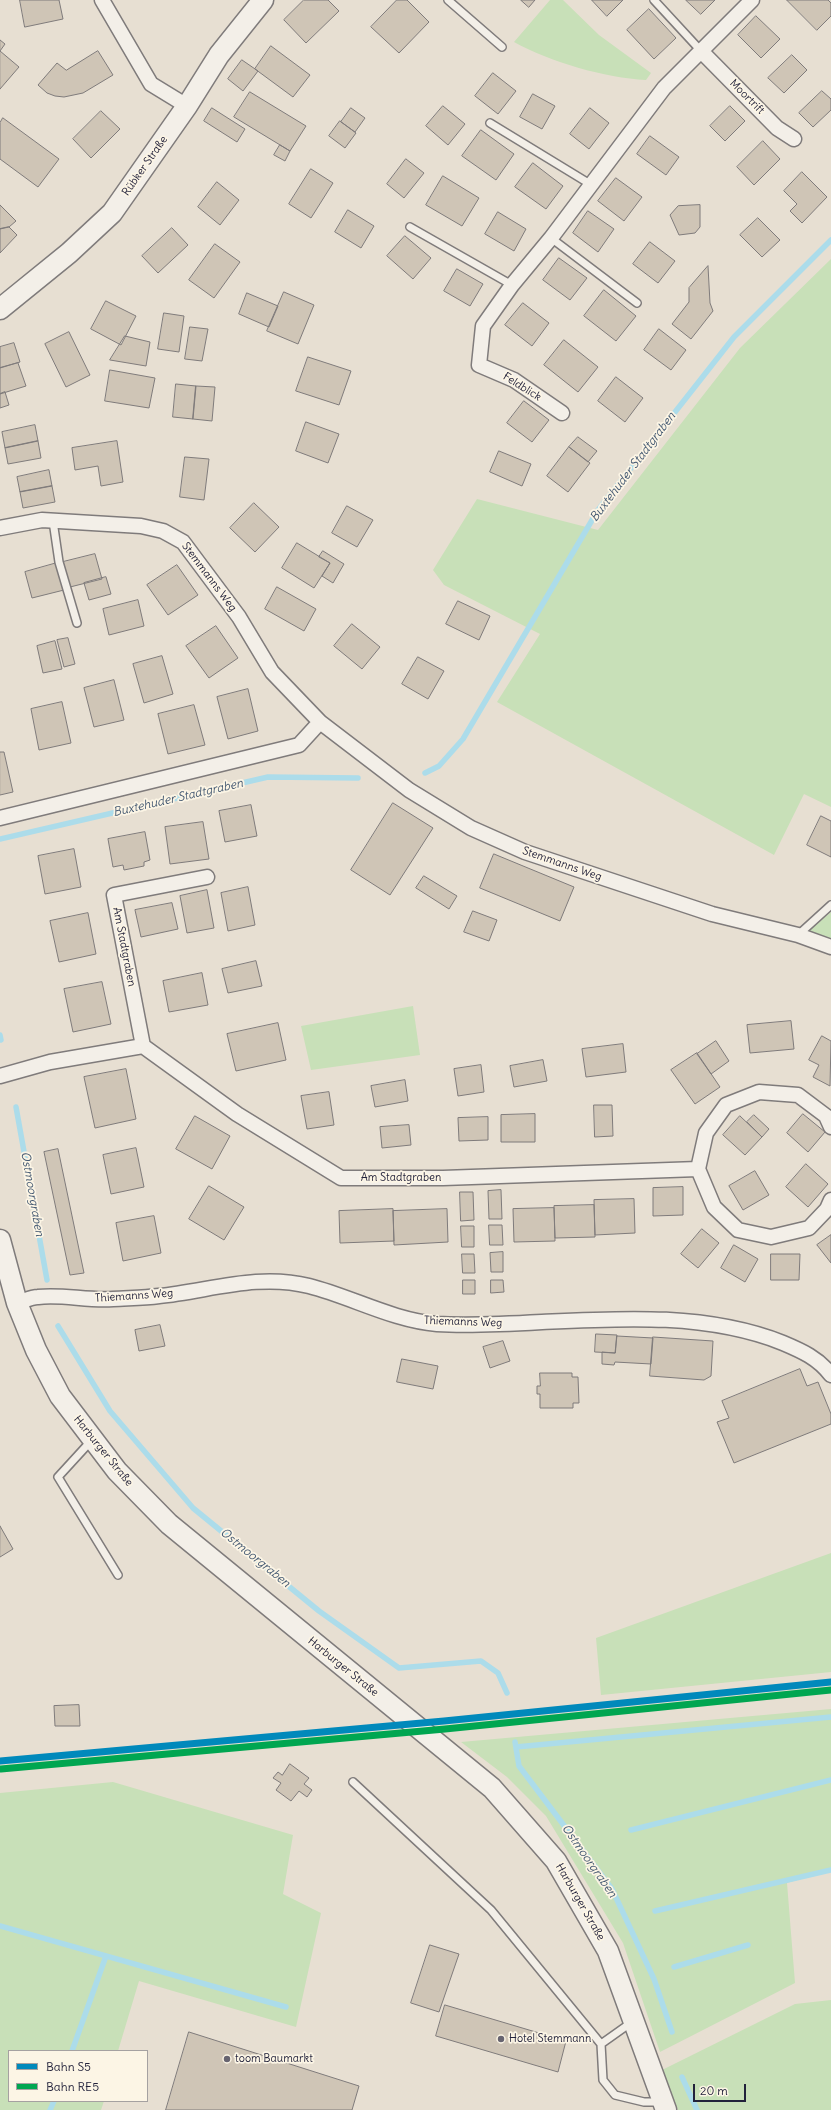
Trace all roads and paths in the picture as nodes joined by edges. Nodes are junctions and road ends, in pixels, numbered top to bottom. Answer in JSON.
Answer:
{"nodes":[{"id":1,"x":102,"y":0,"type":"edge"},
{"id":2,"x":264,"y":0,"type":"edge"},
{"id":3,"x":448,"y":0,"type":"edge"},
{"id":4,"x":654,"y":0,"type":"edge"},
{"id":5,"x":752,"y":0,"type":"edge"},
{"id":6,"x":502,"y":47,"type":"dead end"},
{"id":7,"x":702,"y":52,"type":"junction"},
{"id":8,"x":187,"y":106,"type":"junction"},
{"id":9,"x":490,"y":123,"type":"dead end"},
{"id":10,"x":794,"y":139,"type":"dead end"},
{"id":11,"x":590,"y":184,"type":"junction"},
{"id":12,"x":410,"y":227,"type":"dead end"},
{"id":13,"x":551,"y":238,"type":"junction"},
{"id":14,"x":512,"y":285,"type":"junction"},
{"id":15,"x":637,"y":303,"type":"dead end"},
{"id":16,"x":0,"y":309,"type":"edge"},
{"id":17,"x":562,"y":413,"type":"dead end"},
{"id":18,"x":53,"y":521,"type":"junction"},
{"id":19,"x":0,"y":528,"type":"edge"},
{"id":20,"x":77,"y":623,"type":"dead end"},
{"id":21,"x":320,"y":722,"type":"junction"},
{"id":22,"x":0,"y":818,"type":"edge"},
{"id":23,"x":207,"y":878,"type":"dead end"},
{"id":24,"x":831,"y":905,"type":"edge"},
{"id":25,"x":798,"y":935,"type":"junction"},
{"id":26,"x":831,"y":947,"type":"edge"},
{"id":27,"x":143,"y":1046,"type":"junction"},
{"id":28,"x":0,"y":1076,"type":"edge"},
{"id":29,"x":831,"y":1127,"type":"edge"},
{"id":30,"x":698,"y":1169,"type":"junction"},
{"id":31,"x":831,"y":1200,"type":"edge"},
{"id":32,"x":0,"y":1240,"type":"edge"},
{"id":33,"x":18,"y":1303,"type":"junction"},
{"id":34,"x":831,"y":1375,"type":"edge"},
{"id":35,"x":93,"y":1439,"type":"junction"},
{"id":36,"x":118,"y":1575,"type":"dead end"},
{"id":37,"x":353,"y":1782,"type":"dead end"},
{"id":38,"x":632,"y":2022,"type":"junction"},
{"id":39,"x":601,"y":2044,"type":"junction"},
{"id":40,"x":664,"y":2106,"type":"edge"}],
"edges":[{"from":1,"to":8,"type":"street"},
{"from":2,"to":8,"type":"street","name":"Rübker Straße"},
{"from":3,"to":6,"type":"lane"},
{"from":4,"to":7,"type":"lane"},
{"from":5,"to":7,"type":"street"},
{"from":7,"to":10,"type":"street","name":"Moortrift"},
{"from":7,"to":11,"type":"street"},
{"from":8,"to":16,"type":"street","name":"Rübker Straße"},
{"from":9,"to":11,"type":"lane"},
{"from":11,"to":13,"type":"street"},
{"from":12,"to":14,"type":"lane"},
{"from":13,"to":14,"type":"street"},
{"from":13,"to":15,"type":"lane"},
{"from":14,"to":17,"type":"street","name":"Feldblick"},
{"from":18,"to":19,"type":"street","name":"Stemmanns Weg"},
{"from":18,"to":20,"type":"lane"},
{"from":18,"to":21,"type":"street","name":"Stemmanns Weg"},
{"from":21,"to":22,"type":"street"},
{"from":21,"to":25,"type":"street","name":"Stemmanns Weg"},
{"from":23,"to":27,"type":"street","name":"Am Stadtgraben"},
{"from":24,"to":25,"type":"lane"},
{"from":25,"to":26,"type":"street","name":"Stemmanns Weg"},
{"from":27,"to":28,"type":"street"},
{"from":27,"to":30,"type":"street","name":"Am Stadtgraben"},
{"from":29,"to":30,"type":"street"},
{"from":30,"to":31,"type":"street"},
{"from":32,"to":33,"type":"street","name":"Harburger Straße"},
{"from":33,"to":34,"type":"street","name":"Thiemanns Weg"},
{"from":33,"to":35,"type":"street","name":"Harburger Straße"},
{"from":35,"to":36,"type":"lane"},
{"from":35,"to":38,"type":"street","name":"Harburger Straße"},
{"from":37,"to":39,"type":"lane"},
{"from":38,"to":39,"type":"lane"},
{"from":38,"to":40,"type":"street","name":"Harburger Straße"},
{"from":39,"to":40,"type":"lane"}]}
